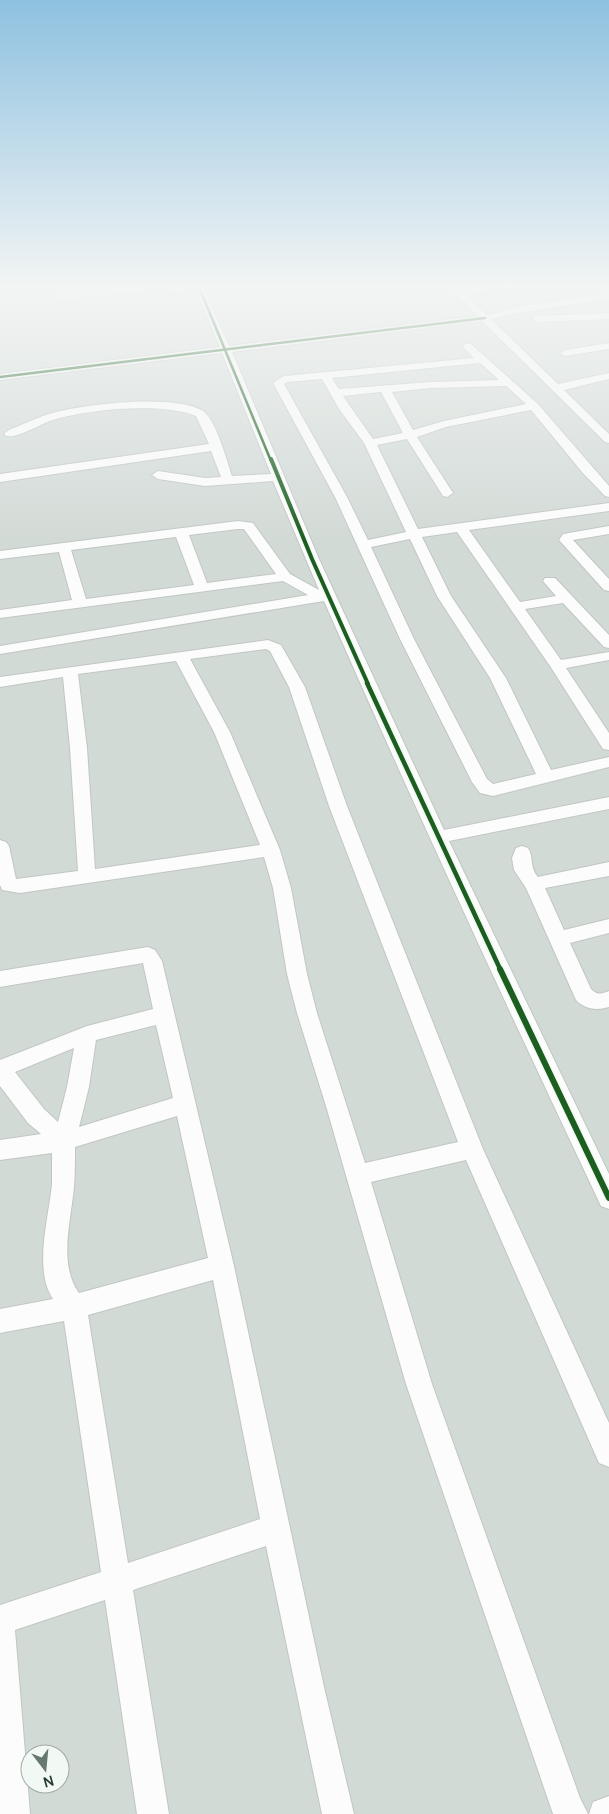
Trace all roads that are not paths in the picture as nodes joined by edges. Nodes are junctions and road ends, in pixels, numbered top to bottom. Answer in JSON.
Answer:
{"nodes":[{"id":1,"x":45,"y":372,"type":"edge"},
{"id":2,"x":236,"y":372,"type":"edge"},
{"id":3,"x":360,"y":372,"type":"edge"},
{"id":4,"x":496,"y":372,"type":"edge"},
{"id":5,"x":540,"y":372,"type":"edge"},
{"id":6,"x":325,"y":375,"type":"junction"},
{"id":7,"x":609,"y":376,"type":"edge"},
{"id":8,"x":0,"y":377,"type":"edge"},
{"id":9,"x":508,"y":383,"type":"junction"},
{"id":10,"x":385,"y":388,"type":"junction"},
{"id":11,"x":557,"y":388,"type":"junction"},
{"id":12,"x":336,"y":393,"type":"junction"},
{"id":13,"x":534,"y":406,"type":"junction"},
{"id":14,"x":10,"y":434,"type":"dead end"},
{"id":15,"x":411,"y":434,"type":"junction"},
{"id":16,"x":609,"y":440,"type":"edge"},
{"id":17,"x":370,"y":443,"type":"junction"},
{"id":18,"x":215,"y":447,"type":"junction"},
{"id":19,"x":158,"y":475,"type":"dead end"},
{"id":20,"x":278,"y":477,"type":"junction"},
{"id":21,"x":0,"y":478,"type":"edge"},
{"id":22,"x":228,"y":481,"type":"junction"},
{"id":23,"x":447,"y":493,"type":"dead end"},
{"id":24,"x":609,"y":493,"type":"edge"},
{"id":25,"x":609,"y":507,"type":"edge"},
{"id":26,"x":460,"y":528,"type":"junction"},
{"id":27,"x":609,"y":530,"type":"edge"},
{"id":28,"x":181,"y":532,"type":"junction"},
{"id":29,"x":413,"y":534,"type":"junction"},
{"id":30,"x":364,"y":545,"type":"junction"},
{"id":31,"x":64,"y":547,"type":"junction"},
{"id":32,"x":0,"y":555,"type":"edge"},
{"id":33,"x":285,"y":577,"type":"junction"},
{"id":34,"x":550,"y":581,"type":"dead end"},
{"id":35,"x":202,"y":586,"type":"junction"},
{"id":36,"x":609,"y":587,"type":"edge"},
{"id":37,"x":325,"y":596,"type":"junction"},
{"id":38,"x":566,"y":598,"type":"junction"},
{"id":39,"x":80,"y":603,"type":"junction"},
{"id":40,"x":515,"y":607,"type":"junction"},
{"id":41,"x":0,"y":614,"type":"edge"},
{"id":42,"x":609,"y":644,"type":"edge"},
{"id":43,"x":0,"y":650,"type":"edge"},
{"id":44,"x":181,"y":656,"type":"junction"},
{"id":45,"x":609,"y":656,"type":"edge"},
{"id":46,"x":557,"y":665,"type":"junction"},
{"id":47,"x":70,"y":670,"type":"junction"},
{"id":48,"x":0,"y":682,"type":"edge"},
{"id":49,"x":609,"y":745,"type":"edge"},
{"id":50,"x":609,"y":762,"type":"edge"},
{"id":51,"x":546,"y":777,"type":"junction"},
{"id":52,"x":609,"y":803,"type":"edge"},
{"id":53,"x":440,"y":837,"type":"junction"},
{"id":54,"x":0,"y":846,"type":"edge"},
{"id":55,"x":271,"y":850,"type":"junction"},
{"id":56,"x":522,"y":852,"type":"dead end"},
{"id":57,"x":609,"y":869,"type":"edge"},
{"id":58,"x":88,"y":876,"type":"junction"},
{"id":59,"x":534,"y":884,"type":"junction"},
{"id":60,"x":609,"y":926,"type":"edge"},
{"id":61,"x":558,"y":939,"type":"junction"},
{"id":62,"x":0,"y":978,"type":"edge"},
{"id":63,"x":609,"y":999,"type":"edge"},
{"id":64,"x":164,"y":1015,"type":"junction"},
{"id":65,"x":87,"y":1034,"type":"junction"},
{"id":66,"x":0,"y":1070,"type":"edge"},
{"id":67,"x":184,"y":1104,"type":"junction"},
{"id":68,"x":64,"y":1141,"type":"junction"},
{"id":69,"x":472,"y":1149,"type":"junction"},
{"id":70,"x":0,"y":1150,"type":"edge"},
{"id":71,"x":357,"y":1175,"type":"junction"},
{"id":72,"x":609,"y":1198,"type":"edge"},
{"id":73,"x":222,"y":1266,"type":"junction"},
{"id":74,"x":74,"y":1307,"type":"junction"},
{"id":75,"x":0,"y":1321,"type":"edge"},
{"id":76,"x":609,"y":1454,"type":"edge"},
{"id":77,"x":276,"y":1528,"type":"junction"},
{"id":78,"x":116,"y":1581,"type":"junction"},
{"id":79,"x":0,"y":1621,"type":"edge"},
{"id":80,"x":609,"y":1812,"type":"edge"},
{"id":81,"x":14,"y":1814,"type":"edge"},
{"id":82,"x":153,"y":1814,"type":"edge"},
{"id":83,"x":338,"y":1814,"type":"edge"},
{"id":84,"x":572,"y":1814,"type":"edge"},
{"id":85,"x":605,"y":1814,"type":"edge"}],
"edges":[{"from":1,"to":8,"type":"street"},
{"from":2,"to":20,"type":"street"},
{"from":3,"to":6,"type":"street"},
{"from":4,"to":9,"type":"street"},
{"from":5,"to":11,"type":"street"},
{"from":6,"to":12,"type":"street"},
{"from":6,"to":30,"type":"street"},
{"from":7,"to":11,"type":"street"},
{"from":9,"to":10,"type":"street"},
{"from":9,"to":13,"type":"street"},
{"from":10,"to":12,"type":"street"},
{"from":10,"to":15,"type":"street"},
{"from":11,"to":16,"type":"street"},
{"from":12,"to":17,"type":"street"},
{"from":13,"to":15,"type":"street"},
{"from":13,"to":24,"type":"street"},
{"from":14,"to":18,"type":"street"},
{"from":15,"to":17,"type":"street"},
{"from":15,"to":23,"type":"street"},
{"from":17,"to":29,"type":"street"},
{"from":18,"to":21,"type":"street"},
{"from":18,"to":22,"type":"street"},
{"from":19,"to":22,"type":"street"},
{"from":20,"to":22,"type":"street"},
{"from":20,"to":37,"type":"street"},
{"from":25,"to":26,"type":"street"},
{"from":26,"to":29,"type":"street"},
{"from":26,"to":40,"type":"street"},
{"from":27,"to":36,"type":"street"},
{"from":28,"to":31,"type":"street"},
{"from":28,"to":33,"type":"street"},
{"from":28,"to":35,"type":"street"},
{"from":29,"to":30,"type":"street"},
{"from":29,"to":51,"type":"street"},
{"from":30,"to":51,"type":"street"},
{"from":31,"to":32,"type":"street"},
{"from":31,"to":39,"type":"street"},
{"from":33,"to":35,"type":"street"},
{"from":33,"to":37,"type":"street"},
{"from":34,"to":38,"type":"street"},
{"from":35,"to":39,"type":"street"},
{"from":37,"to":43,"type":"street"},
{"from":37,"to":53,"type":"street"},
{"from":38,"to":40,"type":"street"},
{"from":38,"to":42,"type":"street"},
{"from":39,"to":41,"type":"street"},
{"from":40,"to":46,"type":"street"},
{"from":44,"to":47,"type":"street"},
{"from":44,"to":55,"type":"street"},
{"from":44,"to":69,"type":"street"},
{"from":45,"to":46,"type":"street"},
{"from":46,"to":49,"type":"street"},
{"from":47,"to":48,"type":"street"},
{"from":47,"to":58,"type":"street"},
{"from":50,"to":51,"type":"street"},
{"from":52,"to":53,"type":"street"},
{"from":53,"to":72,"type":"street"},
{"from":54,"to":58,"type":"street"},
{"from":55,"to":58,"type":"street"},
{"from":55,"to":71,"type":"street"},
{"from":56,"to":59,"type":"street"},
{"from":57,"to":59,"type":"street"},
{"from":59,"to":61,"type":"street"},
{"from":60,"to":61,"type":"street"},
{"from":61,"to":63,"type":"street"},
{"from":62,"to":64,"type":"street"},
{"from":64,"to":65,"type":"street"},
{"from":64,"to":67,"type":"street"},
{"from":65,"to":66,"type":"street"},
{"from":65,"to":68,"type":"street"},
{"from":66,"to":68,"type":"street"},
{"from":67,"to":68,"type":"street"},
{"from":67,"to":73,"type":"street"},
{"from":68,"to":70,"type":"street"},
{"from":68,"to":74,"type":"street"},
{"from":69,"to":71,"type":"street"},
{"from":69,"to":76,"type":"street"},
{"from":71,"to":84,"type":"street"},
{"from":73,"to":74,"type":"street"},
{"from":73,"to":77,"type":"street"},
{"from":74,"to":75,"type":"street"},
{"from":74,"to":78,"type":"street"},
{"from":77,"to":78,"type":"street"},
{"from":77,"to":83,"type":"street"},
{"from":78,"to":79,"type":"street"},
{"from":78,"to":82,"type":"street"},
{"from":79,"to":81,"type":"street"},
{"from":80,"to":85,"type":"street"}]}
